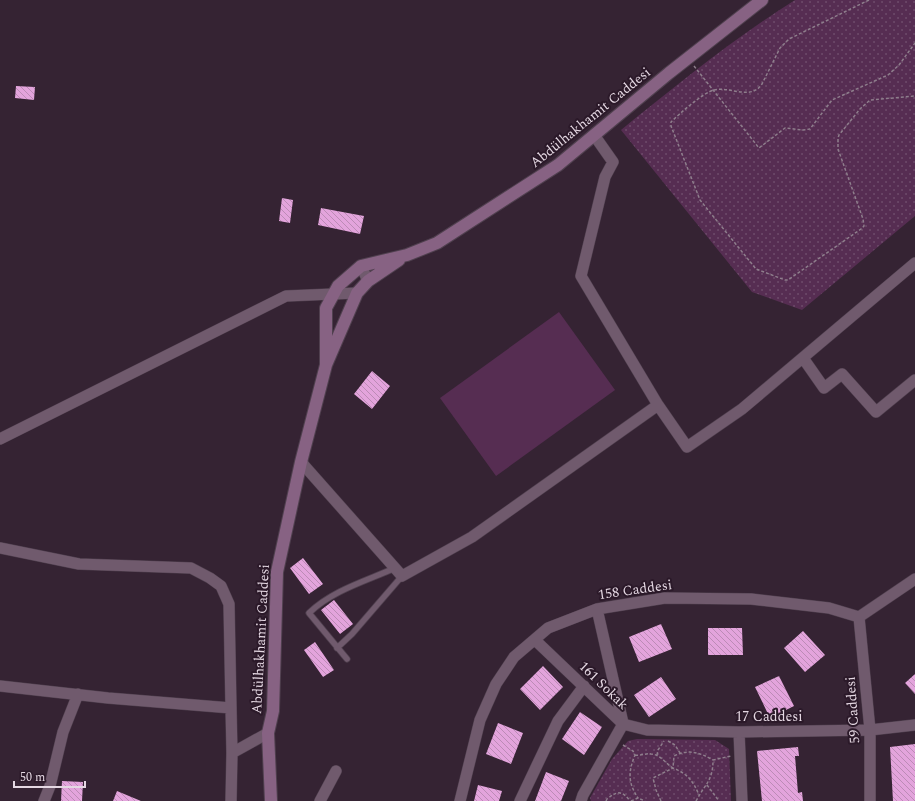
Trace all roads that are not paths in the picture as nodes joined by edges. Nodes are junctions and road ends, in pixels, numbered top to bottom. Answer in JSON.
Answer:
{"nodes":[{"id":1,"x":762,"y":0,"type":"edge"},
{"id":2,"x":594,"y":135,"type":"junction"},
{"id":3,"x":407,"y":255,"type":"junction"},
{"id":4,"x":915,"y":263,"type":"edge"},
{"id":5,"x":361,"y":266,"type":"junction"},
{"id":6,"x":368,"y":281,"type":"junction"},
{"id":7,"x":358,"y":292,"type":"junction"},
{"id":8,"x":334,"y":293,"type":"junction"},
{"id":9,"x":803,"y":358,"type":"junction"},
{"id":10,"x":326,"y":365,"type":"junction"},
{"id":11,"x":915,"y":380,"type":"edge"},
{"id":12,"x":658,"y":405,"type":"junction"},
{"id":13,"x":0,"y":439,"type":"edge"},
{"id":14,"x":301,"y":462,"type":"junction"},
{"id":15,"x":0,"y":548,"type":"edge"},
{"id":16,"x":399,"y":572,"type":"junction"},
{"id":17,"x":915,"y":579,"type":"edge"},
{"id":18,"x":596,"y":609,"type":"junction"},
{"id":19,"x":859,"y":617,"type":"junction"},
{"id":20,"x":535,"y":640,"type":"junction"},
{"id":21,"x":337,"y":648,"type":"junction"},
{"id":22,"x":347,"y":660,"type":"dead end"},
{"id":23,"x":0,"y":686,"type":"edge"},
{"id":24,"x":584,"y":686,"type":"junction"},
{"id":25,"x":78,"y":694,"type":"junction"},
{"id":26,"x":231,"y":708,"type":"junction"},
{"id":27,"x":623,"y":724,"type":"junction"},
{"id":28,"x":915,"y":725,"type":"edge"},
{"id":29,"x":870,"y":730,"type":"junction"},
{"id":30,"x":738,"y":732,"type":"junction"},
{"id":31,"x":268,"y":733,"type":"junction"},
{"id":32,"x":232,"y":753,"type":"junction"},
{"id":33,"x":336,"y":771,"type":"dead end"},
{"id":34,"x":44,"y":801,"type":"edge"},
{"id":35,"x":231,"y":801,"type":"edge"},
{"id":36,"x":271,"y":801,"type":"edge"},
{"id":37,"x":320,"y":801,"type":"edge"},
{"id":38,"x":460,"y":801,"type":"edge"},
{"id":39,"x":520,"y":801,"type":"edge"},
{"id":40,"x":581,"y":801,"type":"edge"},
{"id":41,"x":742,"y":801,"type":"edge"},
{"id":42,"x":870,"y":801,"type":"edge"}],
"edges":[{"from":1,"to":2,"type":"main road","name":"Abdülhakhamit Caddesi"},
{"from":2,"to":3,"type":"main road","name":"Abdülhakhamit Caddesi"},
{"from":2,"to":12,"type":"street"},
{"from":3,"to":5,"type":"main road","name":"Abdülhakhamit Caddesi"},
{"from":3,"to":6,"type":"main road","name":"Abdülhakhamit Caddesi"},
{"from":4,"to":9,"type":"street"},
{"from":5,"to":6,"type":"street"},
{"from":5,"to":8,"type":"main road","name":"Abdülhakhamit Caddesi"},
{"from":6,"to":7,"type":"main road","name":"Abdülhakhamit Caddesi"},
{"from":7,"to":8,"type":"street"},
{"from":7,"to":10,"type":"main road","name":"Abdülhakhamit Caddesi"},
{"from":8,"to":10,"type":"main road","name":"Abdülhakhamit Caddesi"},
{"from":8,"to":13,"type":"street"},
{"from":9,"to":11,"type":"street"},
{"from":9,"to":12,"type":"street"},
{"from":10,"to":14,"type":"main road","name":"Abdülhakhamit Caddesi"},
{"from":12,"to":16,"type":"street"},
{"from":14,"to":16,"type":"street"},
{"from":14,"to":31,"type":"main road","name":"Abdülhakhamit Caddesi"},
{"from":15,"to":26,"type":"street"},
{"from":16,"to":21,"type":"lane"},
{"from":16,"to":21,"type":"lane"},
{"from":17,"to":19,"type":"street"},
{"from":18,"to":19,"type":"street","name":"158 Caddesi"},
{"from":18,"to":20,"type":"street","name":"158 Caddesi"},
{"from":18,"to":27,"type":"street"},
{"from":19,"to":29,"type":"street","name":"59 Caddesi"},
{"from":20,"to":24,"type":"street","name":"161 Sokak"},
{"from":20,"to":38,"type":"street","name":"158 Caddesi"},
{"from":21,"to":22,"type":"lane"},
{"from":23,"to":25,"type":"street"},
{"from":24,"to":27,"type":"street","name":"161 Sokak"},
{"from":24,"to":39,"type":"street"},
{"from":25,"to":26,"type":"street"},
{"from":25,"to":34,"type":"street"},
{"from":26,"to":32,"type":"street"},
{"from":27,"to":30,"type":"street","name":"17 Caddesi"},
{"from":27,"to":40,"type":"street","name":"161 Sokak"},
{"from":28,"to":29,"type":"street","name":"17 Caddesi"},
{"from":29,"to":30,"type":"street","name":"17 Caddesi"},
{"from":29,"to":42,"type":"street","name":"59 Caddesi"},
{"from":30,"to":41,"type":"street"},
{"from":31,"to":32,"type":"street"},
{"from":31,"to":36,"type":"main road","name":"Abdülhakhamit Caddesi"},
{"from":32,"to":35,"type":"street"},
{"from":33,"to":37,"type":"street"}]}
